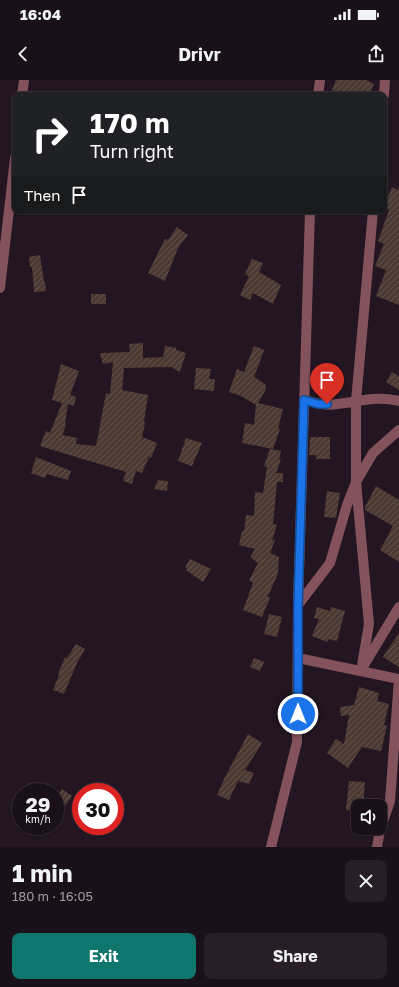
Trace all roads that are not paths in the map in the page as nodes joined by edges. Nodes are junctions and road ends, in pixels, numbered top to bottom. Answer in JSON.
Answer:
{"nodes":[{"id":1,"x":24,"y":80,"type":"edge"},
{"id":2,"x":320,"y":80,"type":"edge"},
{"id":3,"x":385,"y":80,"type":"edge"},
{"id":4,"x":22,"y":92,"type":"edge"},
{"id":5,"x":318,"y":92,"type":"edge"},
{"id":6,"x":384,"y":92,"type":"edge"},
{"id":7,"x":12,"y":184,"type":"edge"},
{"id":8,"x":310,"y":214,"type":"edge"},
{"id":9,"x":373,"y":214,"type":"edge"},
{"id":10,"x":0,"y":288,"type":"edge"},
{"id":11,"x":304,"y":400,"type":"junction"},
{"id":12,"x":356,"y":401,"type":"junction"},
{"id":13,"x":399,"y":401,"type":"edge"},
{"id":14,"x":399,"y":430,"type":"edge"},
{"id":15,"x":356,"y":482,"type":"junction"},
{"id":16,"x":298,"y":605,"type":"junction"},
{"id":17,"x":399,"y":607,"type":"edge"},
{"id":18,"x":298,"y":658,"type":"junction"},
{"id":19,"x":361,"y":671,"type":"junction"},
{"id":20,"x":399,"y":679,"type":"edge"},
{"id":21,"x":399,"y":792,"type":"edge"},
{"id":22,"x":390,"y":801,"type":"junction"},
{"id":23,"x":271,"y":847,"type":"edge"},
{"id":24,"x":378,"y":847,"type":"edge"}],
"edges":[{"from":1,"to":4,"type":"street"},
{"from":2,"to":5,"type":"street"},
{"from":3,"to":6,"type":"street"},
{"from":7,"to":10,"type":"street"},
{"from":8,"to":11,"type":"street"},
{"from":9,"to":12,"type":"street"},
{"from":11,"to":12,"type":"street"},
{"from":11,"to":16,"type":"street"},
{"from":12,"to":13,"type":"street"},
{"from":12,"to":15,"type":"street"},
{"from":14,"to":15,"type":"street"},
{"from":15,"to":16,"type":"street"},
{"from":15,"to":19,"type":"street"},
{"from":16,"to":18,"type":"street"},
{"from":17,"to":19,"type":"street"},
{"from":18,"to":19,"type":"street"},
{"from":18,"to":23,"type":"street"},
{"from":19,"to":20,"type":"street"},
{"from":20,"to":22,"type":"street"},
{"from":21,"to":22,"type":"street"},
{"from":22,"to":24,"type":"street"}]}
